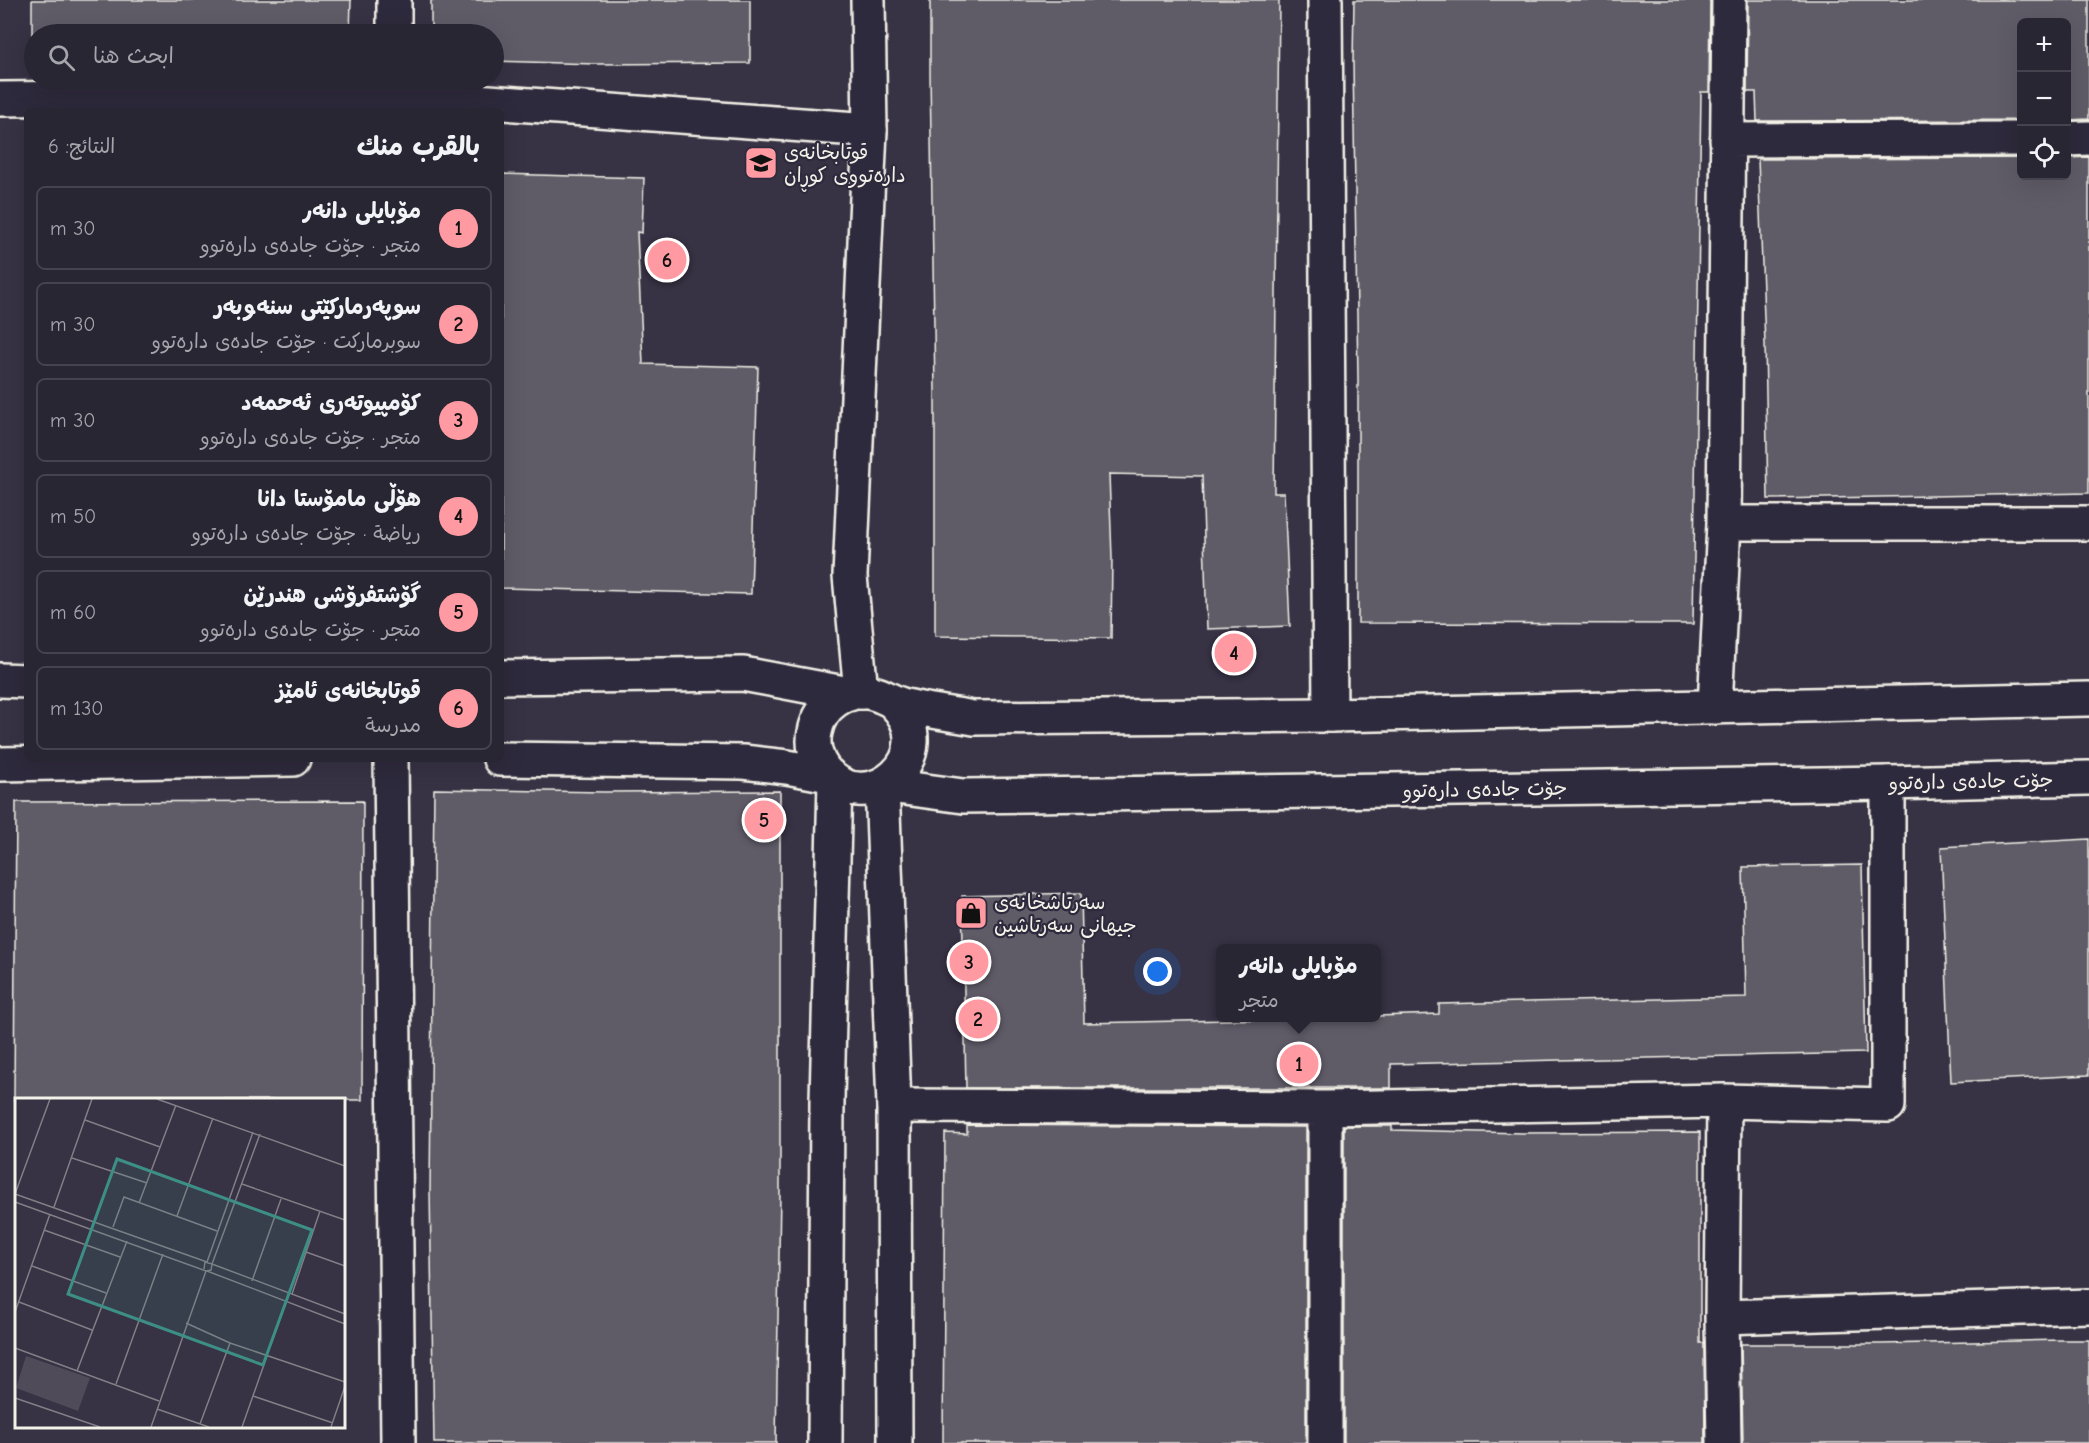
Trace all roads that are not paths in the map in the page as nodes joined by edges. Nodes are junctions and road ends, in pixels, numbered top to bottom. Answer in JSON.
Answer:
{"nodes":[{"id":1,"x":394,"y":0,"type":"edge"},
{"id":2,"x":868,"y":0,"type":"edge"},
{"id":3,"x":1325,"y":0,"type":"edge"},
{"id":4,"x":1730,"y":0,"type":"edge"},
{"id":5,"x":394,"y":24,"type":"edge"},
{"id":6,"x":296,"y":90,"type":"edge"},
{"id":7,"x":427,"y":90,"type":"edge"},
{"id":8,"x":0,"y":99,"type":"edge"},
{"id":9,"x":870,"y":130,"type":"junction"},
{"id":10,"x":2071,"y":138,"type":"edge"},
{"id":11,"x":2089,"y":138,"type":"edge"},
{"id":12,"x":2017,"y":139,"type":"edge"},
{"id":13,"x":1727,"y":140,"type":"junction"},
{"id":14,"x":1724,"y":523,"type":"junction"},
{"id":15,"x":2089,"y":523,"type":"edge"},
{"id":16,"x":504,"y":676,"type":"edge"},
{"id":17,"x":0,"y":680,"type":"edge"},
{"id":18,"x":24,"y":681,"type":"edge"},
{"id":19,"x":855,"y":693,"type":"junction"},
{"id":20,"x":2089,"y":699,"type":"edge"},
{"id":21,"x":893,"y":702,"type":"junction"},
{"id":22,"x":1715,"y":707,"type":"junction"},
{"id":23,"x":1330,"y":715,"type":"junction"},
{"id":24,"x":504,"y":759,"type":"edge"},
{"id":25,"x":117,"y":762,"type":"edge"},
{"id":26,"x":391,"y":762,"type":"edge"},
{"id":27,"x":0,"y":764,"type":"edge"},
{"id":28,"x":832,"y":778,"type":"junction"},
{"id":29,"x":2089,"y":778,"type":"edge"},
{"id":30,"x":1888,"y":783,"type":"junction"},
{"id":31,"x":882,"y":784,"type":"junction"},
{"id":32,"x":1724,"y":1101,"type":"junction"},
{"id":33,"x":894,"y":1106,"type":"junction"},
{"id":34,"x":1325,"y":1108,"type":"junction"},
{"id":35,"x":2089,"y":1306,"type":"edge"},
{"id":36,"x":1722,"y":1317,"type":"junction"},
{"id":37,"x":398,"y":1443,"type":"edge"},
{"id":38,"x":825,"y":1443,"type":"edge"},
{"id":39,"x":895,"y":1443,"type":"edge"},
{"id":40,"x":1325,"y":1443,"type":"edge"},
{"id":41,"x":1724,"y":1443,"type":"edge"}],
"edges":[{"from":1,"to":5,"type":"street"},
{"from":2,"to":9,"type":"street"},
{"from":3,"to":23,"type":"street"},
{"from":4,"to":13,"type":"street"},
{"from":6,"to":8,"type":"street"},
{"from":7,"to":9,"type":"street"},
{"from":9,"to":19,"type":"street"},
{"from":10,"to":11,"type":"street"},
{"from":12,"to":13,"type":"street"},
{"from":13,"to":14,"type":"street"},
{"from":14,"to":15,"type":"street"},
{"from":14,"to":22,"type":"street"},
{"from":16,"to":19,"type":"street"},
{"from":17,"to":18,"type":"street"},
{"from":19,"to":21,"type":"street"},
{"from":19,"to":28,"type":"street"},
{"from":20,"to":22,"type":"street"},
{"from":21,"to":23,"type":"street"},
{"from":21,"to":31,"type":"street"},
{"from":22,"to":23,"type":"street"},
{"from":24,"to":28,"type":"street"},
{"from":25,"to":27,"type":"street"},
{"from":26,"to":37,"type":"street"},
{"from":28,"to":31,"type":"street"},
{"from":28,"to":38,"type":"street"},
{"from":29,"to":30,"type":"street","name":"جۆت جادەی دارەتوو"},
{"from":30,"to":31,"type":"street","name":"جۆت جادەی دارەتوو"},
{"from":30,"to":32,"type":"street"},
{"from":31,"to":33,"type":"street"},
{"from":32,"to":34,"type":"street"},
{"from":32,"to":36,"type":"street"},
{"from":33,"to":34,"type":"street"},
{"from":33,"to":39,"type":"street"},
{"from":34,"to":40,"type":"street"},
{"from":35,"to":36,"type":"street"},
{"from":36,"to":41,"type":"street"}]}
